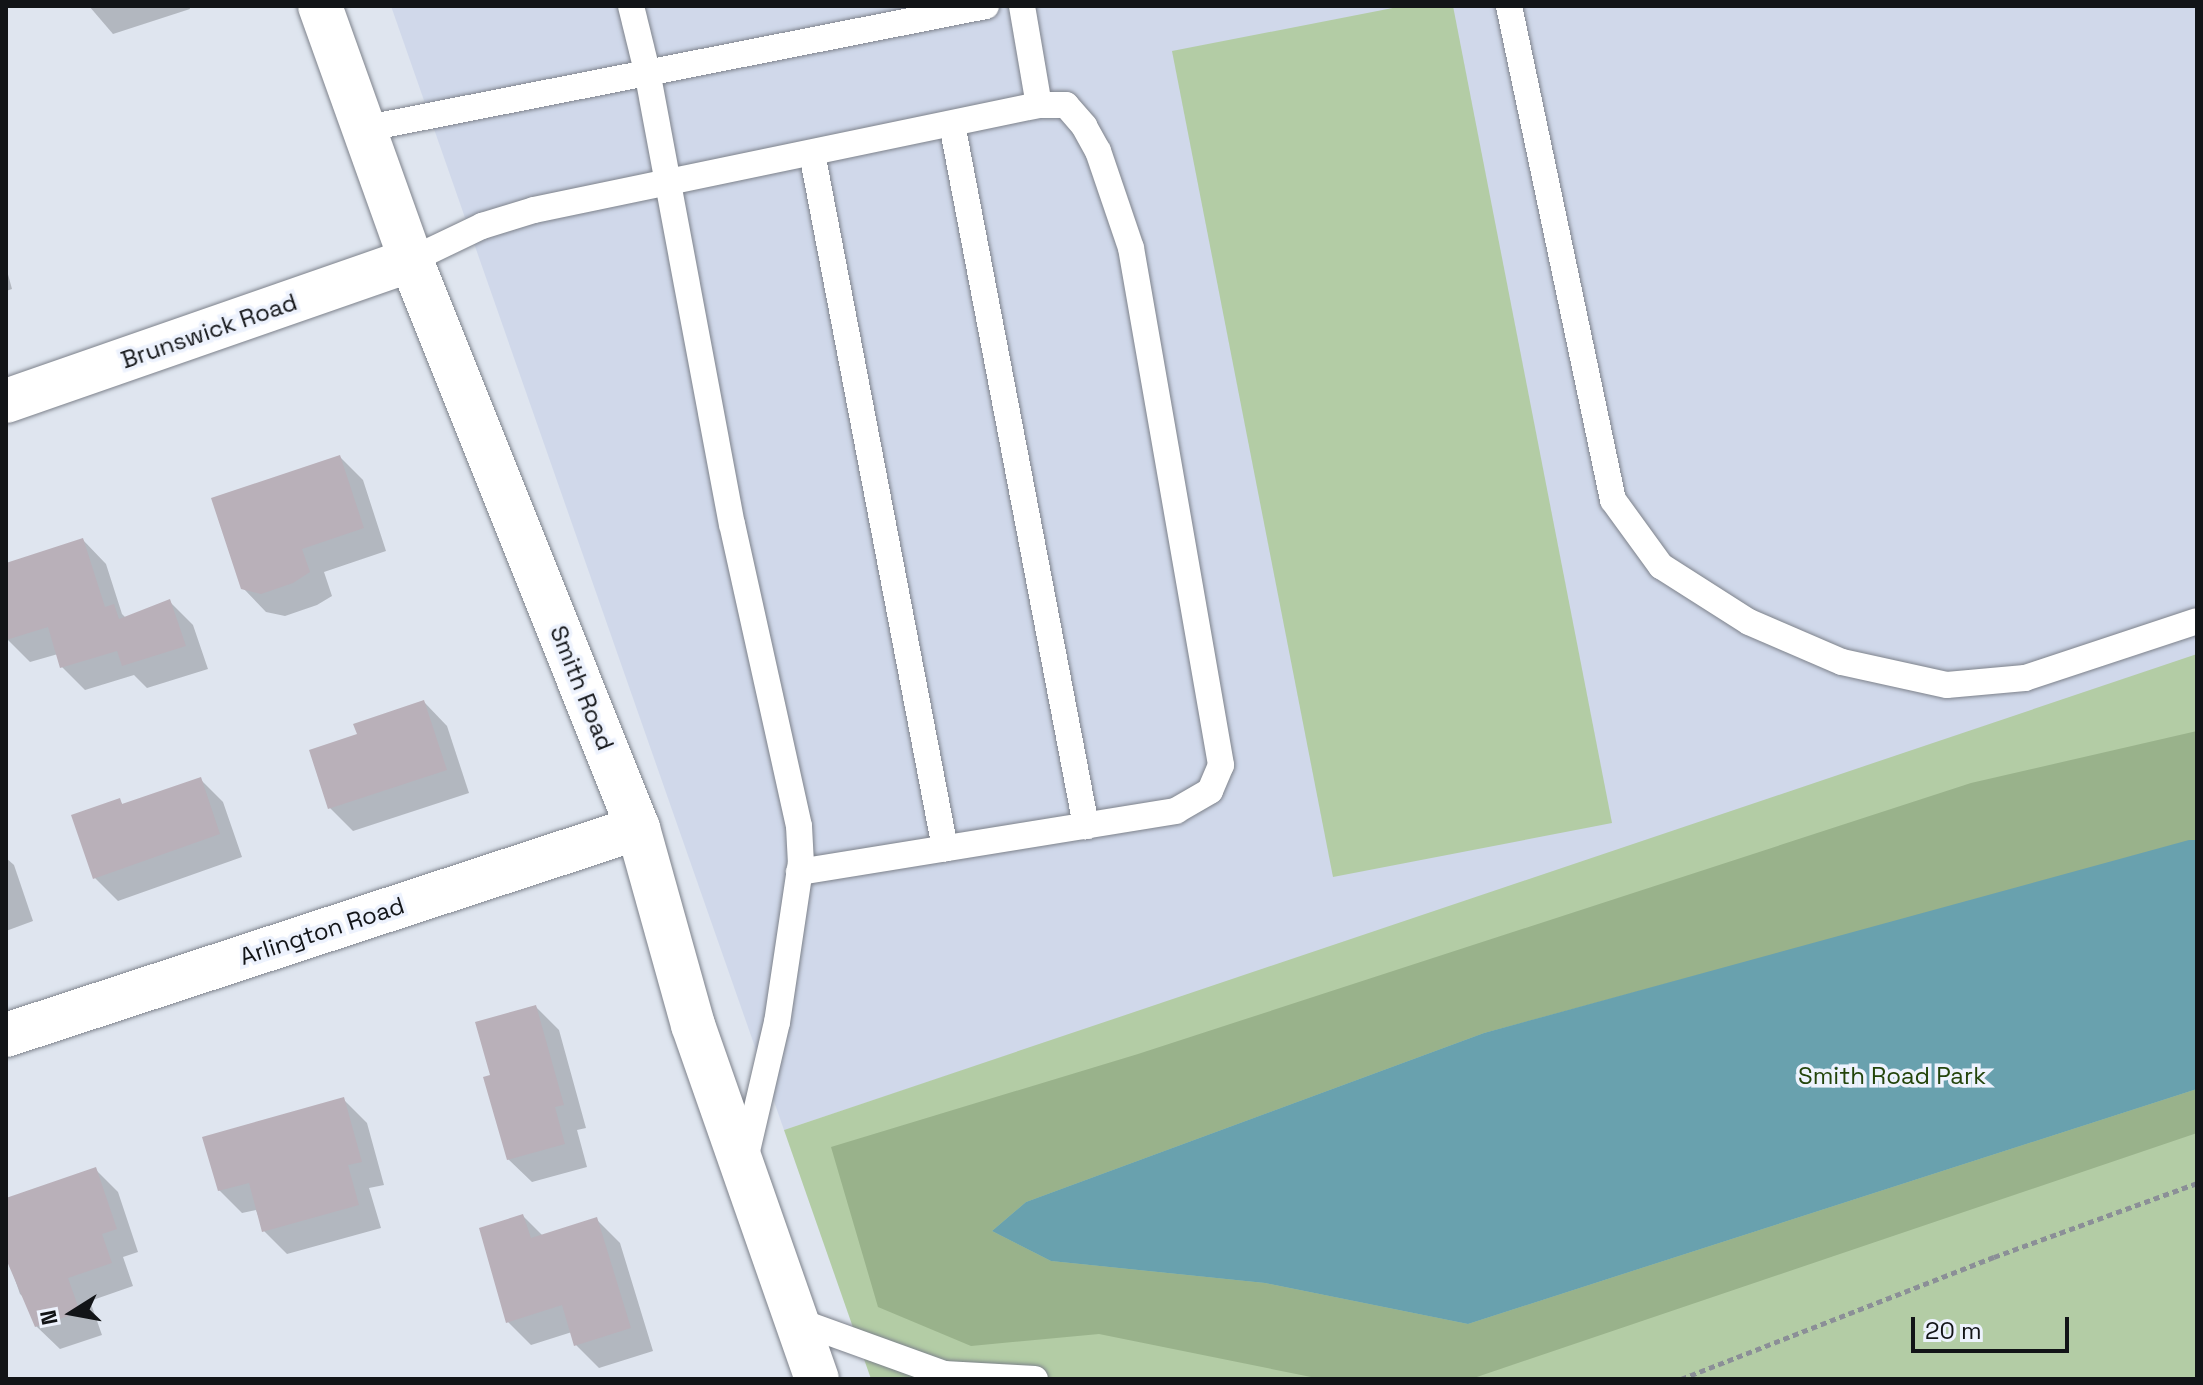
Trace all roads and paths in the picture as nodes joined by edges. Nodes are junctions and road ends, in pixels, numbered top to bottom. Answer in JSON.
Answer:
{"nodes":[{"id":1,"x":320,"y":6,"type":"edge"},
{"id":2,"x":631,"y":6,"type":"edge"},
{"id":3,"x":986,"y":6,"type":"edge"},
{"id":4,"x":1022,"y":6,"type":"edge"},
{"id":5,"x":1509,"y":6,"type":"edge"},
{"id":6,"x":647,"y":71,"type":"junction"},
{"id":7,"x":1039,"y":105,"type":"junction"},
{"id":8,"x":952,"y":124,"type":"junction"},
{"id":9,"x":363,"y":129,"type":"junction"},
{"id":10,"x":812,"y":153,"type":"junction"},
{"id":11,"x":668,"y":183,"type":"junction"},
{"id":12,"x":411,"y":260,"type":"junction"},
{"id":13,"x":6,"y":401,"type":"edge"},
{"id":14,"x":2197,"y":621,"type":"edge"},
{"id":15,"x":1086,"y":826,"type":"junction"},
{"id":16,"x":638,"y":828,"type":"junction"},
{"id":17,"x":945,"y":848,"type":"junction"},
{"id":18,"x":799,"y":872,"type":"junction"},
{"id":19,"x":6,"y":1035,"type":"edge"},
{"id":20,"x":743,"y":1170,"type":"junction"},
{"id":21,"x":2197,"y":1183,"type":"edge"},
{"id":22,"x":795,"y":1320,"type":"junction"},
{"id":23,"x":817,"y":1379,"type":"edge"},
{"id":24,"x":1035,"y":1379,"type":"edge"},
{"id":25,"x":1681,"y":1379,"type":"edge"}],
"edges":[{"from":1,"to":9,"type":"street","name":"Smith Road"},
{"from":2,"to":6,"type":"lane"},
{"from":3,"to":6,"type":"lane"},
{"from":4,"to":7,"type":"lane"},
{"from":5,"to":14,"type":"lane"},
{"from":6,"to":9,"type":"lane"},
{"from":6,"to":11,"type":"lane"},
{"from":7,"to":8,"type":"lane"},
{"from":7,"to":15,"type":"lane"},
{"from":8,"to":10,"type":"lane"},
{"from":8,"to":15,"type":"lane"},
{"from":9,"to":12,"type":"street","name":"Smith Road"},
{"from":10,"to":11,"type":"lane"},
{"from":10,"to":17,"type":"lane"},
{"from":11,"to":12,"type":"lane"},
{"from":11,"to":18,"type":"lane"},
{"from":12,"to":13,"type":"street","name":"Brunswick Road"},
{"from":12,"to":16,"type":"street","name":"Smith Road"},
{"from":15,"to":17,"type":"lane"},
{"from":16,"to":19,"type":"street","name":"Arlington Road"},
{"from":16,"to":20,"type":"street","name":"Smith Road"},
{"from":17,"to":18,"type":"lane"},
{"from":18,"to":20,"type":"lane"},
{"from":20,"to":22,"type":"street","name":"Smith Road"},
{"from":21,"to":25,"type":"path"},
{"from":22,"to":23,"type":"street","name":"Smith Road"},
{"from":22,"to":24,"type":"lane"}]}
